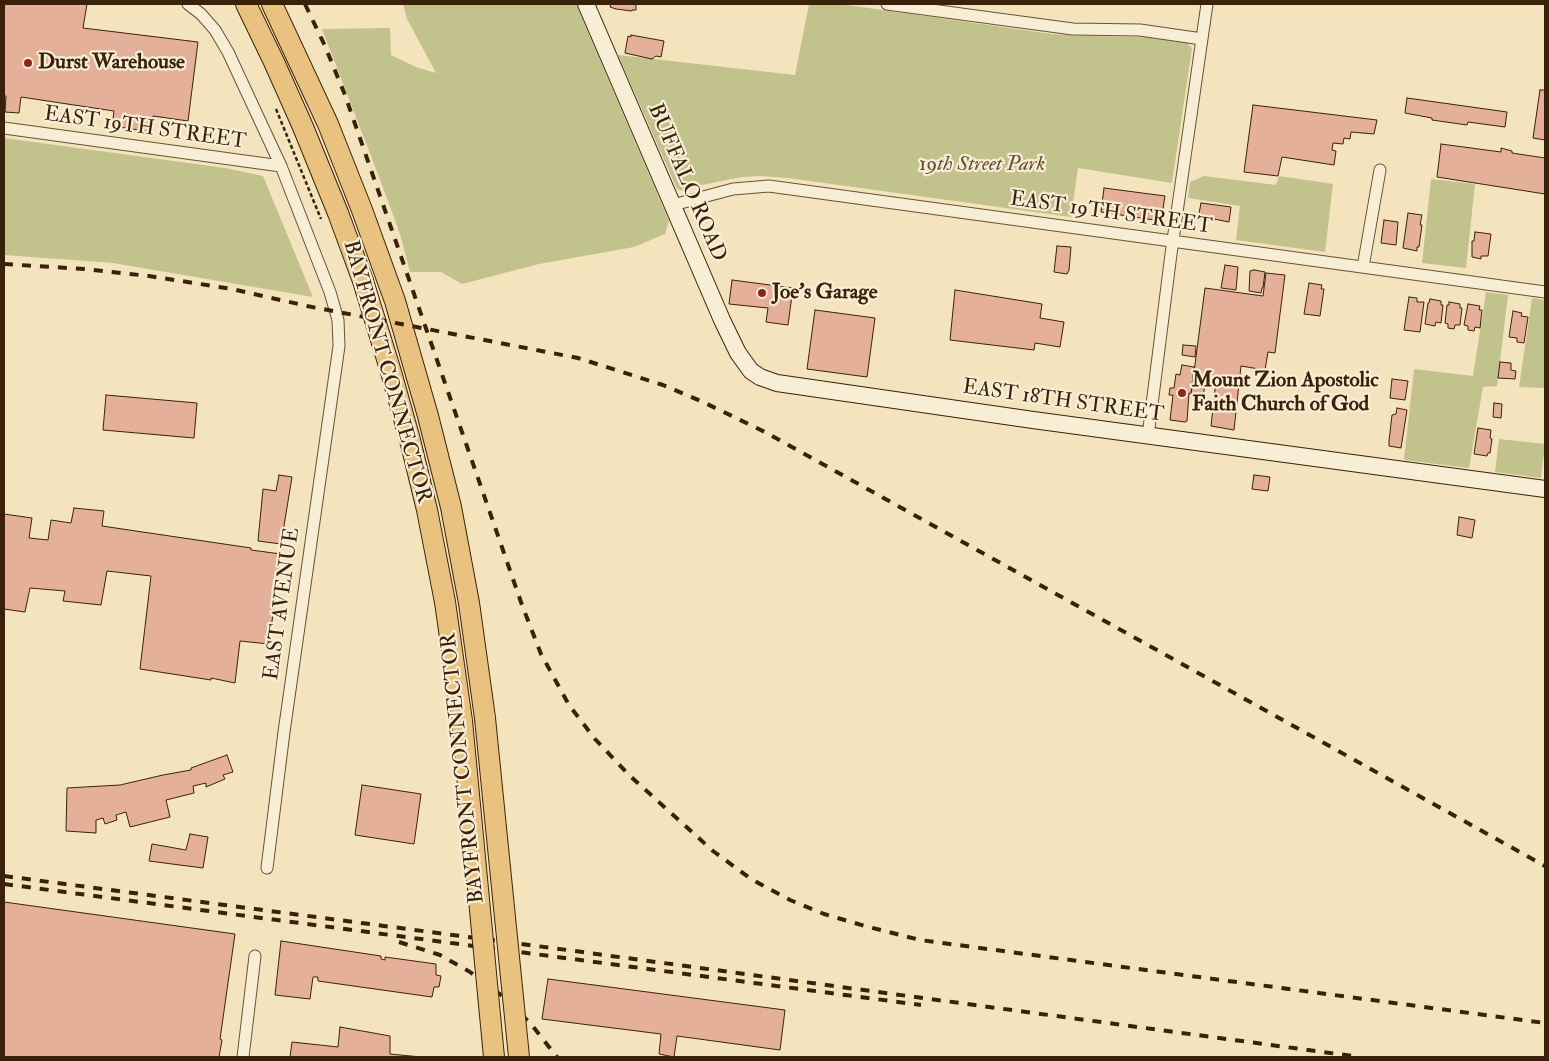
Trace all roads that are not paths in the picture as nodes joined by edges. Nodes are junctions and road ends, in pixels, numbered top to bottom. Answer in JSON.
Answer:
{"nodes":[{"id":1,"x":189,"y":4,"type":"edge"},
{"id":2,"x":246,"y":4,"type":"edge"},
{"id":3,"x":272,"y":4,"type":"edge"},
{"id":4,"x":586,"y":4,"type":"edge"},
{"id":5,"x":888,"y":4,"type":"edge"},
{"id":6,"x":1207,"y":4,"type":"edge"},
{"id":7,"x":1202,"y":39,"type":"junction"},
{"id":8,"x":4,"y":128,"type":"edge"},
{"id":9,"x":281,"y":166,"type":"junction"},
{"id":10,"x":1380,"y":170,"type":"dead end"},
{"id":11,"x":673,"y":205,"type":"junction"},
{"id":12,"x":1173,"y":241,"type":"junction"},
{"id":13,"x":1364,"y":267,"type":"junction"},
{"id":14,"x":1545,"y":292,"type":"edge"},
{"id":15,"x":755,"y":375,"type":"joint"},
{"id":16,"x":1148,"y":436,"type":"junction"},
{"id":17,"x":1545,"y":489,"type":"edge"},
{"id":18,"x":267,"y":868,"type":"dead end"},
{"id":19,"x":255,"y":956,"type":"dead end"},
{"id":20,"x":243,"y":1057,"type":"edge"},
{"id":21,"x":494,"y":1057,"type":"edge"},
{"id":22,"x":519,"y":1057,"type":"edge"}],
"edges":[{"from":1,"to":9,"type":"street","name":"EAST AVENUE"},
{"from":2,"to":21,"type":"highway","name":"BAYFRONT CONNECTOR","bridge":true},
{"from":3,"to":22,"type":"highway","name":"BAYFRONT CONNECTOR","bridge":true},
{"from":4,"to":11,"type":"main road","name":"BUFFALO ROAD"},
{"from":5,"to":7,"type":"street"},
{"from":6,"to":7,"type":"street"},
{"from":7,"to":12,"type":"street"},
{"from":8,"to":9,"type":"street","name":"EAST 19TH STREET"},
{"from":9,"to":18,"type":"street","name":"EAST AVENUE"},
{"from":10,"to":13,"type":"street"},
{"from":11,"to":12,"type":"street","name":"EAST 19TH STREET"},
{"from":11,"to":15,"type":"main road","name":"BUFFALO ROAD"},
{"from":12,"to":13,"type":"street","name":"EAST 19TH STREET"},
{"from":12,"to":16,"type":"street"},
{"from":13,"to":14,"type":"street","name":"EAST 19TH STREET"},
{"from":15,"to":16,"type":"main road","name":"EAST 18TH STREET"},
{"from":16,"to":17,"type":"main road","name":"EAST 18TH STREET"},
{"from":19,"to":20,"type":"street"}]}
